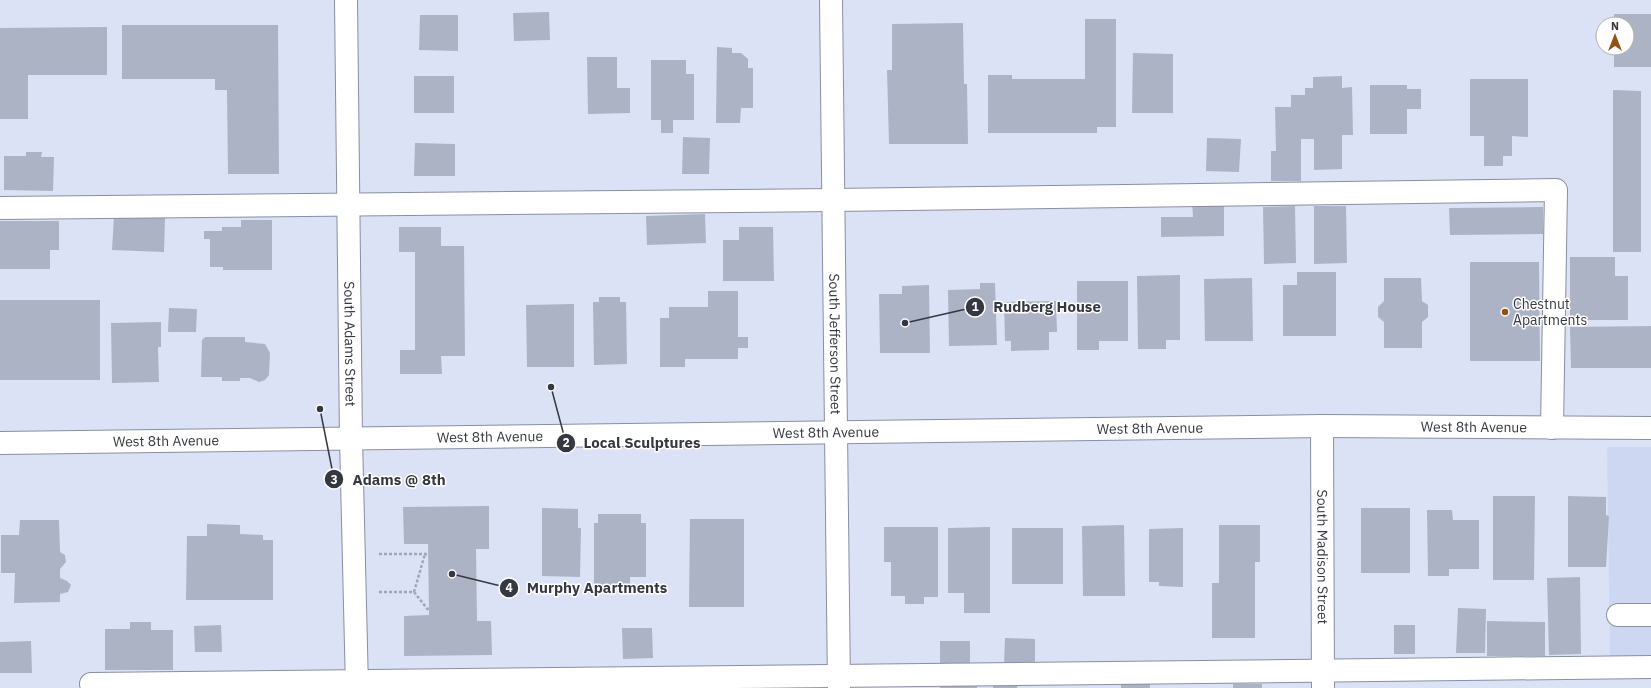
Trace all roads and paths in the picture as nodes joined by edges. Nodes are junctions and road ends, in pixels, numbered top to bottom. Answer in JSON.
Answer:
{"nodes":[{"id":1,"x":346,"y":0,"type":"edge"},
{"id":2,"x":831,"y":0,"type":"edge"},
{"id":3,"x":833,"y":200,"type":"junction"},
{"id":4,"x":349,"y":205,"type":"junction"},
{"id":5,"x":0,"y":208,"type":"edge"},
{"id":6,"x":1322,"y":426,"type":"junction"},
{"id":7,"x":1552,"y":428,"type":"junction"},
{"id":8,"x":1651,"y":428,"type":"edge"},
{"id":9,"x":836,"y":432,"type":"junction"},
{"id":10,"x":351,"y":438,"type":"junction"},
{"id":11,"x":0,"y":444,"type":"edge"},
{"id":12,"x":376,"y":554,"type":"dead end"},
{"id":13,"x":377,"y":592,"type":"dead end"},
{"id":14,"x":414,"y":592,"type":"junction"},
{"id":15,"x":429,"y":611,"type":"dead end"},
{"id":16,"x":1618,"y":615,"type":"dead end"},
{"id":17,"x":1651,"y":615,"type":"edge"},
{"id":18,"x":1651,"y":667,"type":"edge"},
{"id":19,"x":1323,"y":678,"type":"edge"},
{"id":20,"x":839,"y":680,"type":"edge"},
{"id":21,"x":91,"y":684,"type":"dead end"},
{"id":22,"x":357,"y":684,"type":"edge"}],
"edges":[{"from":1,"to":4,"type":"street","name":"South Adams Street"},
{"from":2,"to":3,"type":"street","name":"South Jefferson Street"},
{"from":3,"to":4,"type":"street"},
{"from":3,"to":7,"type":"street"},
{"from":3,"to":9,"type":"street","name":"South Jefferson Street"},
{"from":4,"to":5,"type":"street"},
{"from":4,"to":10,"type":"street","name":"South Adams Street"},
{"from":6,"to":7,"type":"street","name":"West 8th Avenue"},
{"from":6,"to":9,"type":"street","name":"West 8th Avenue"},
{"from":6,"to":19,"type":"street","name":"South Madison Street"},
{"from":7,"to":8,"type":"street","name":"West 8th Avenue"},
{"from":9,"to":10,"type":"street","name":"West 8th Avenue"},
{"from":9,"to":20,"type":"street","name":"South Jefferson Street"},
{"from":10,"to":11,"type":"street","name":"West 8th Avenue"},
{"from":10,"to":22,"type":"street","name":"South Adams Street"},
{"from":12,"to":14,"type":"path"},
{"from":13,"to":14,"type":"path"},
{"from":14,"to":15,"type":"path"},
{"from":16,"to":17,"type":"street"},
{"from":18,"to":19,"type":"street"},
{"from":19,"to":20,"type":"street"},
{"from":20,"to":22,"type":"street"},
{"from":21,"to":22,"type":"street"}]}
